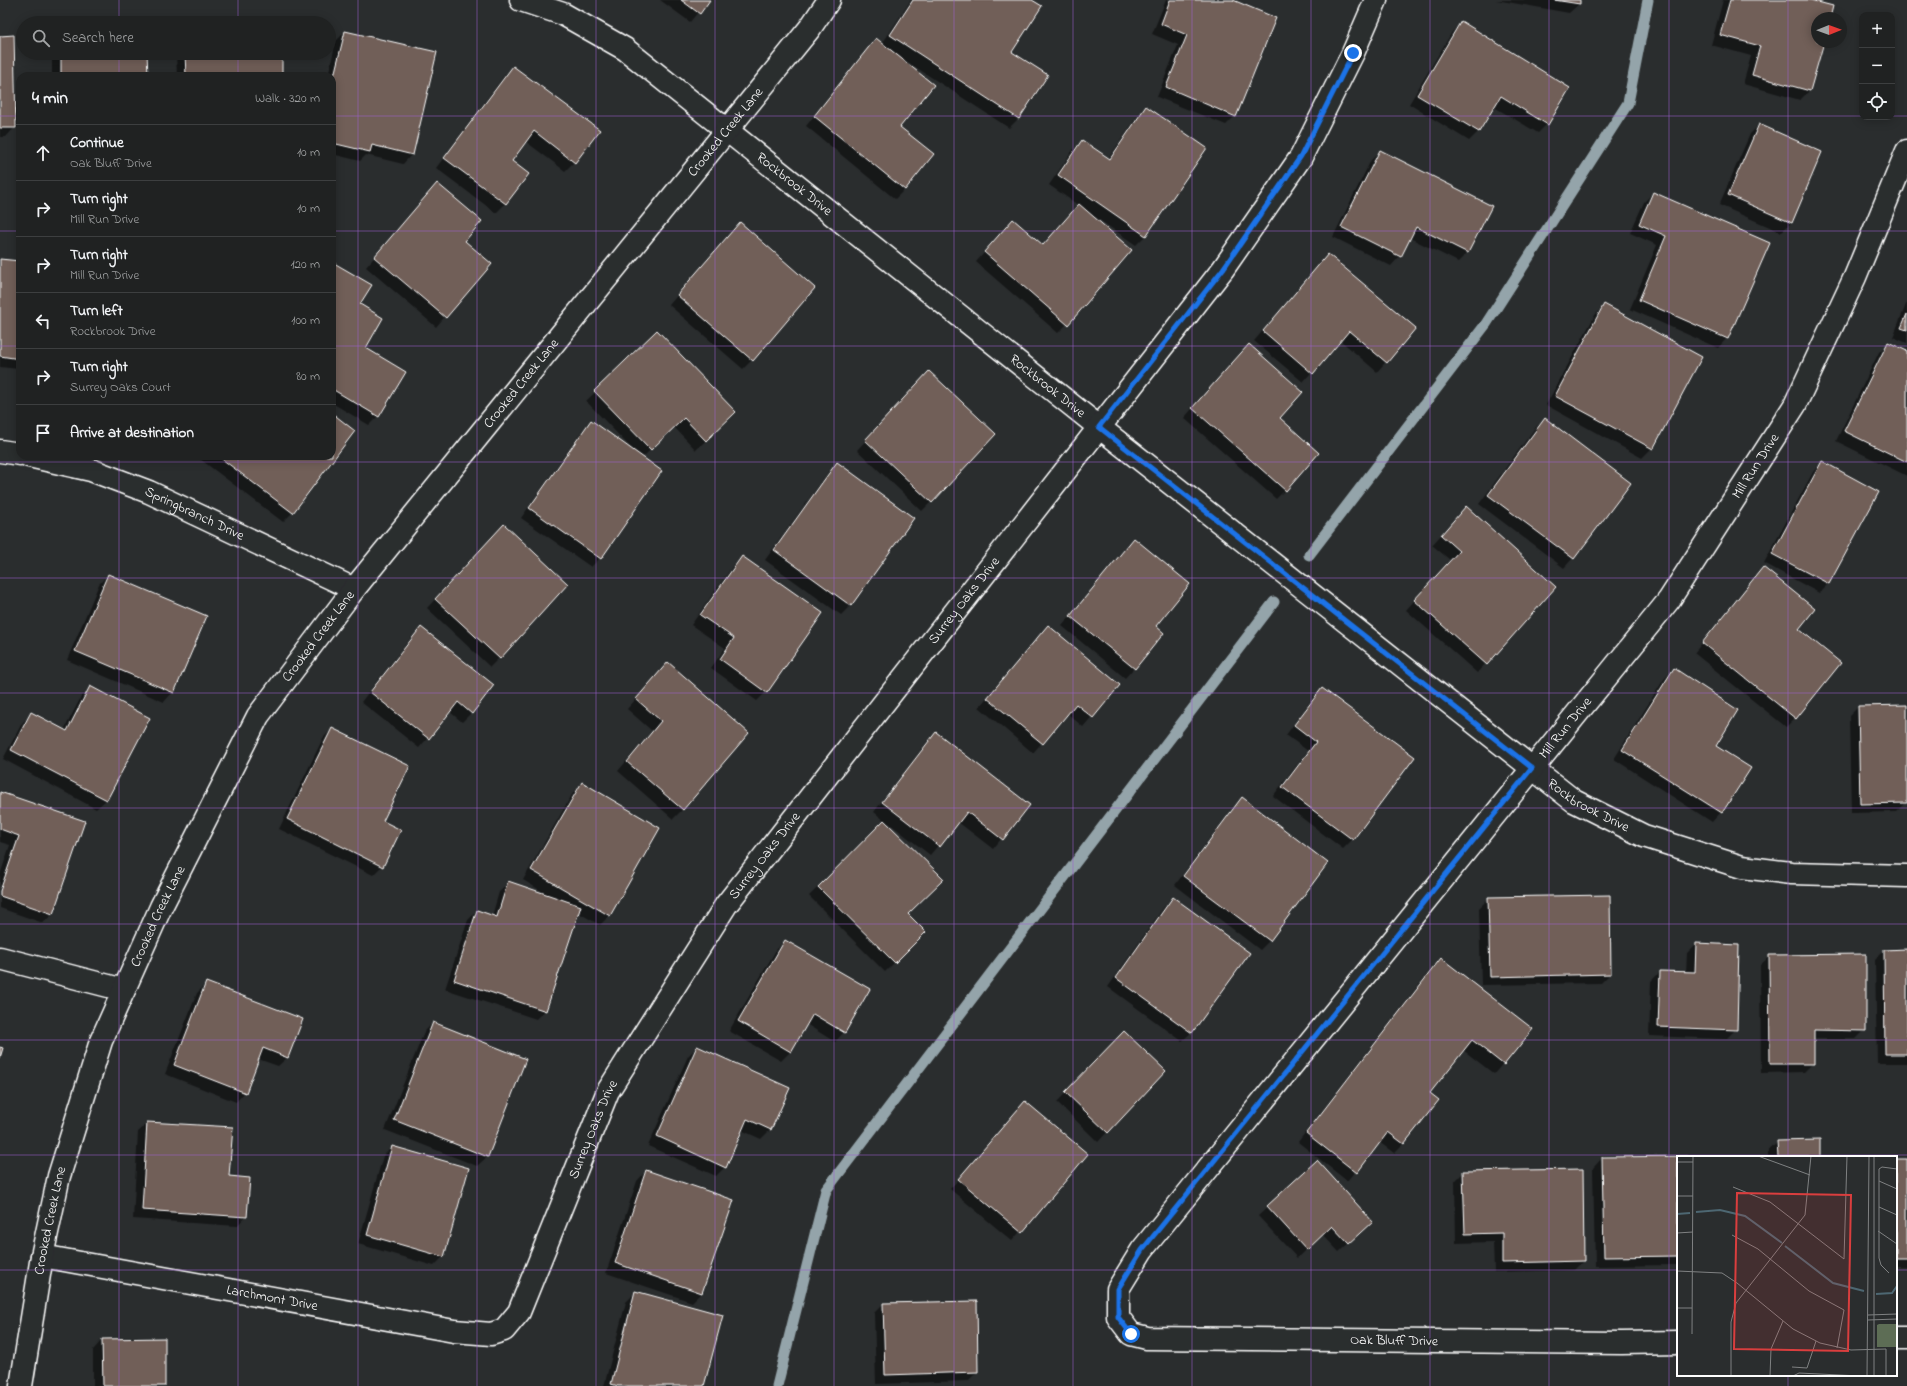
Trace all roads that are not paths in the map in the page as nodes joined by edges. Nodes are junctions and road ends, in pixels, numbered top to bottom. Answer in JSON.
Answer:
{"nodes":[{"id":1,"x":521,"y":0,"type":"edge"},
{"id":2,"x":829,"y":0,"type":"edge"},
{"id":3,"x":1376,"y":0,"type":"edge"},
{"id":4,"x":726,"y":130,"type":"junction"},
{"id":5,"x":1907,"y":151,"type":"edge"},
{"id":6,"x":1099,"y":427,"type":"junction"},
{"id":7,"x":0,"y":451,"type":"edge"},
{"id":8,"x":16,"y":453,"type":"edge"},
{"id":9,"x":47,"y":460,"type":"edge"},
{"id":10,"x":354,"y":589,"type":"junction"},
{"id":11,"x":1532,"y":768,"type":"junction"},
{"id":12,"x":1907,"y":876,"type":"edge"},
{"id":13,"x":0,"y":958,"type":"edge"},
{"id":14,"x":124,"y":990,"type":"junction"},
{"id":15,"x":42,"y":1256,"type":"junction"},
{"id":16,"x":1118,"y":1317,"type":"joint"},
{"id":17,"x":504,"y":1330,"type":"joint"},
{"id":18,"x":1677,"y":1342,"type":"edge"},
{"id":19,"x":21,"y":1386,"type":"edge"}],
"edges":[{"from":1,"to":4,"type":"street","name":"Rockbrook Drive"},
{"from":2,"to":4,"type":"street","name":"Crooked Creek Lane"},
{"from":3,"to":6,"type":"street","name":"Surrey Oaks Drive"},
{"from":4,"to":6,"type":"street","name":"Rockbrook Drive"},
{"from":4,"to":10,"type":"street","name":"Crooked Creek Lane"},
{"from":5,"to":11,"type":"street","name":"Mill Run Drive"},
{"from":6,"to":11,"type":"street","name":"Rockbrook Drive"},
{"from":6,"to":17,"type":"street","name":"Surrey Oaks Drive"},
{"from":7,"to":8,"type":"street"},
{"from":9,"to":10,"type":"street","name":"Springbranch Drive"},
{"from":10,"to":14,"type":"street","name":"Crooked Creek Lane"},
{"from":11,"to":12,"type":"street","name":"Rockbrook Drive"},
{"from":11,"to":16,"type":"street","name":"Mill Run Drive"},
{"from":13,"to":14,"type":"street"},
{"from":14,"to":15,"type":"street","name":"Crooked Creek Lane"},
{"from":15,"to":17,"type":"street","name":"Larchmont Drive"},
{"from":15,"to":19,"type":"street","name":"Crooked Creek Lane"},
{"from":16,"to":18,"type":"street","name":"Oak Bluff Drive"}]}
